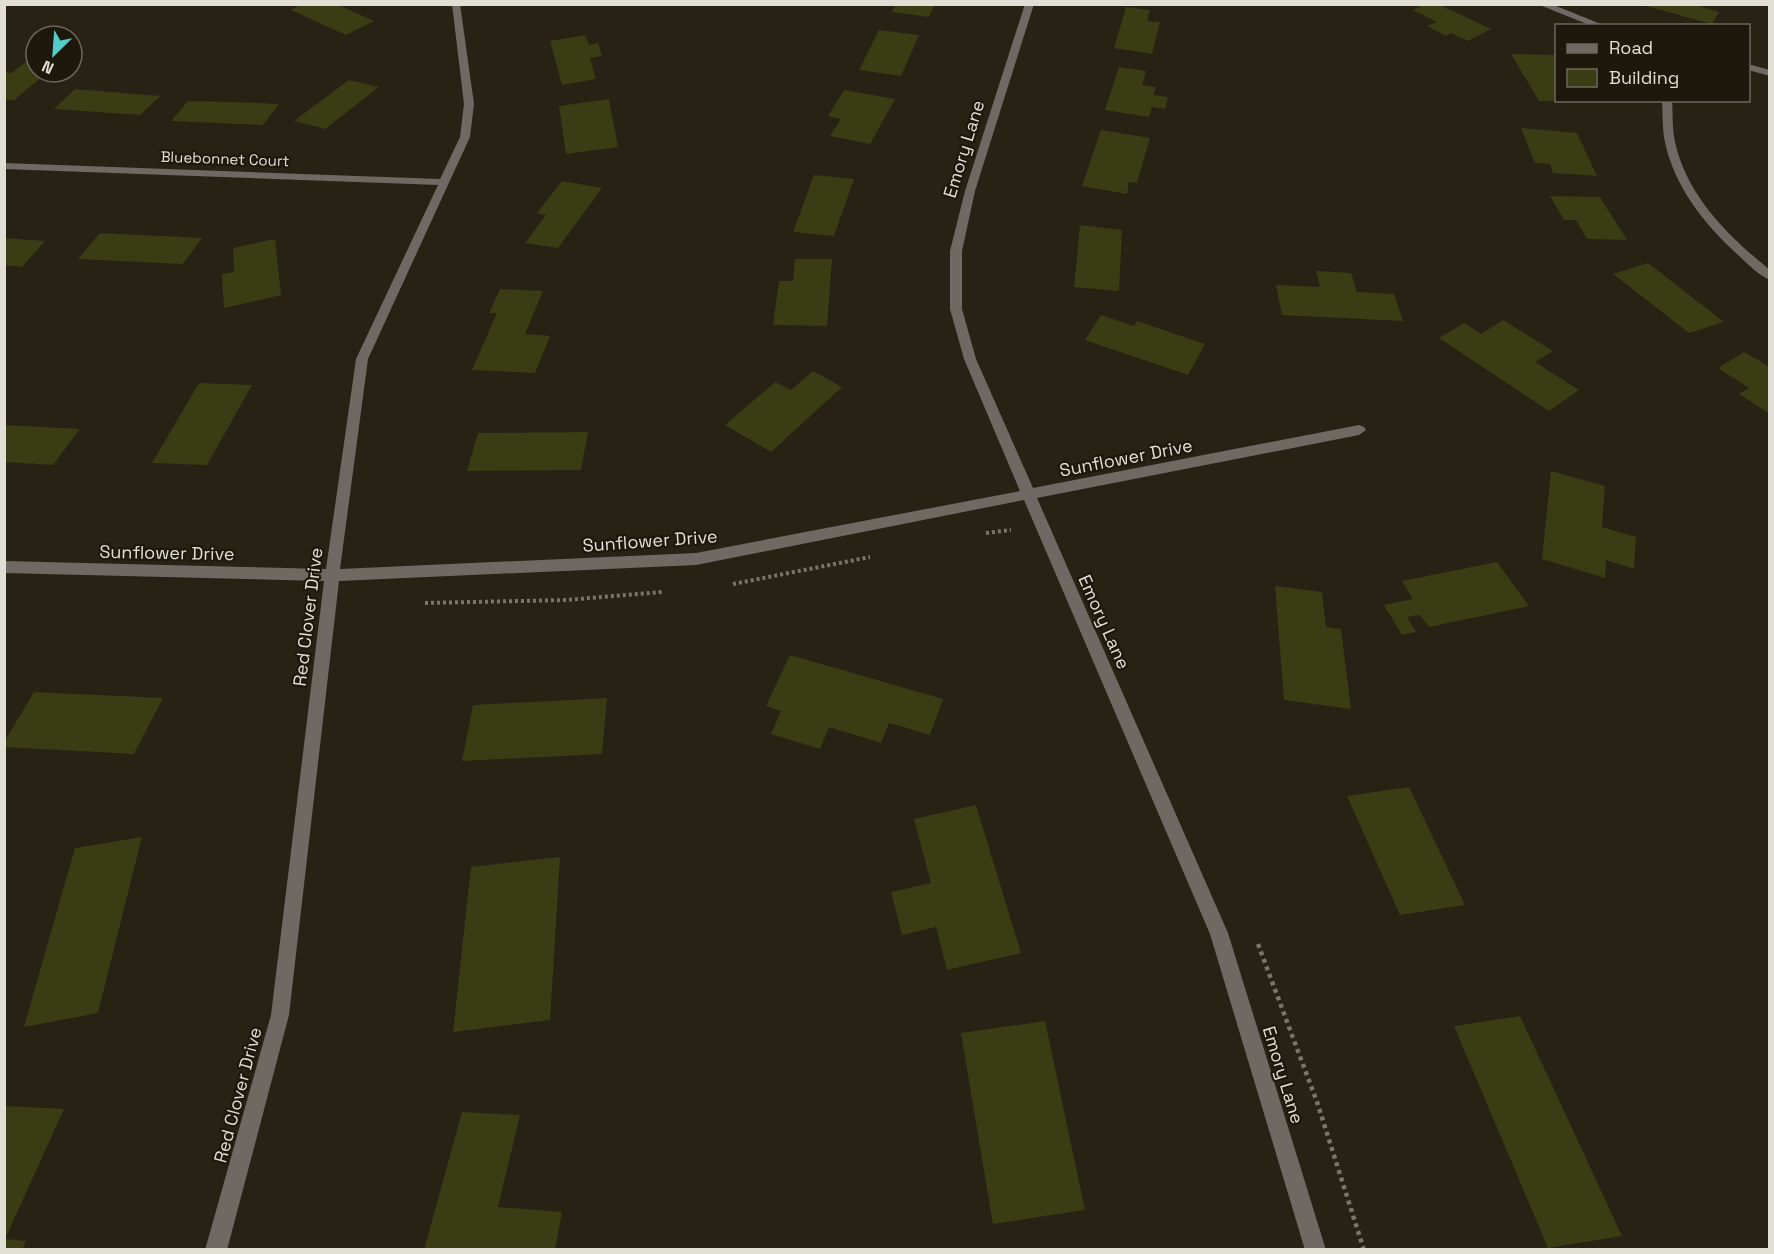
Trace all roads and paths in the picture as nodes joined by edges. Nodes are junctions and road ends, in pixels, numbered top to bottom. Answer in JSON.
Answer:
{"nodes":[{"id":1,"x":456,"y":4,"type":"edge"},
{"id":2,"x":1030,"y":4,"type":"edge"},
{"id":3,"x":1541,"y":4,"type":"edge"},
{"id":4,"x":1596,"y":24,"type":"edge"},
{"id":5,"x":1750,"y":67,"type":"edge"},
{"id":6,"x":1770,"y":74,"type":"edge"},
{"id":7,"x":1667,"y":102,"type":"edge"},
{"id":8,"x":4,"y":166,"type":"edge"},
{"id":9,"x":445,"y":182,"type":"junction"},
{"id":10,"x":1770,"y":276,"type":"edge"},
{"id":11,"x":1359,"y":430,"type":"dead end"},
{"id":12,"x":1028,"y":496,"type":"junction"},
{"id":13,"x":1041,"y":527,"type":"junction"},
{"id":14,"x":979,"y":534,"type":"dead end"},
{"id":15,"x":880,"y":555,"type":"dead end"},
{"id":16,"x":4,"y":567,"type":"edge"},
{"id":17,"x":332,"y":575,"type":"junction"},
{"id":18,"x":730,"y":584,"type":"dead end"},
{"id":19,"x":675,"y":591,"type":"dead end"},
{"id":20,"x":424,"y":603,"type":"dead end"},
{"id":21,"x":1257,"y":941,"type":"dead end"},
{"id":22,"x":216,"y":1250,"type":"edge"},
{"id":23,"x":1316,"y":1250,"type":"edge"},
{"id":24,"x":1364,"y":1250,"type":"edge"}],
"edges":[{"from":1,"to":9,"type":"street","name":"Red Clover Drive"},
{"from":2,"to":12,"type":"street","name":"Emory Lane"},
{"from":3,"to":4,"type":"street"},
{"from":5,"to":6,"type":"street"},
{"from":7,"to":10,"type":"street"},
{"from":8,"to":9,"type":"street","name":"Bluebonnet Court"},
{"from":9,"to":17,"type":"street","name":"Red Clover Drive"},
{"from":11,"to":12,"type":"street","name":"Sunflower Drive"},
{"from":12,"to":13,"type":"street","name":"Emory Lane"},
{"from":12,"to":17,"type":"street","name":"Sunflower Drive"},
{"from":13,"to":14,"type":"path"},
{"from":13,"to":23,"type":"street","name":"Emory Lane"},
{"from":15,"to":18,"type":"path"},
{"from":16,"to":17,"type":"street","name":"Sunflower Drive"},
{"from":17,"to":22,"type":"street","name":"Red Clover Drive"},
{"from":19,"to":20,"type":"path"},
{"from":21,"to":24,"type":"path"}]}
